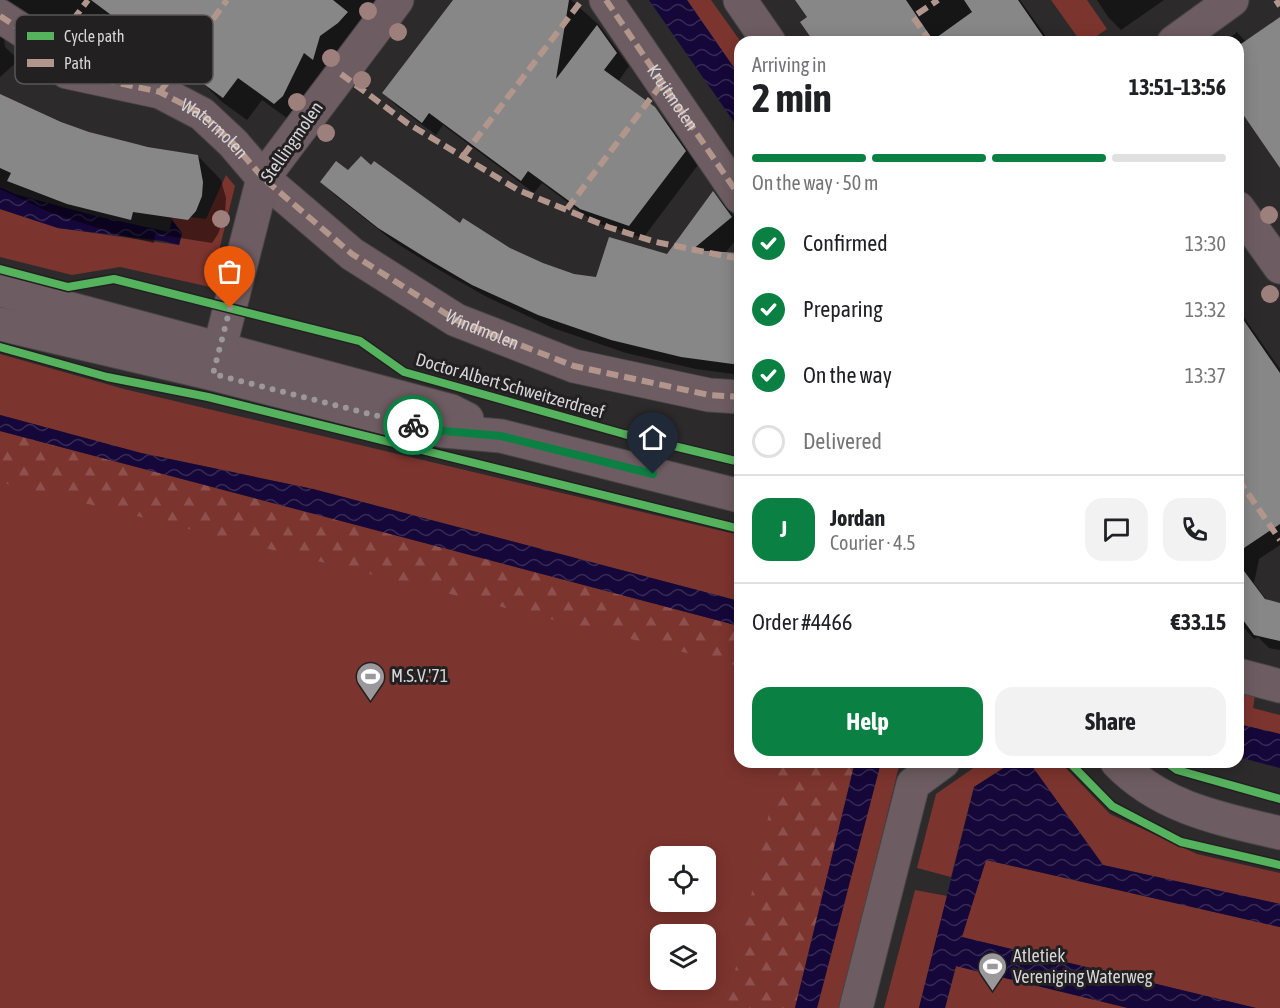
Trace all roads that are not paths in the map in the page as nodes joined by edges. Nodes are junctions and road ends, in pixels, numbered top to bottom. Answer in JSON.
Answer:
{"nodes":[{"id":1,"x":397,"y":0,"type":"edge"},
{"id":2,"x":606,"y":0,"type":"edge"},
{"id":3,"x":740,"y":0,"type":"edge"},
{"id":4,"x":1232,"y":0,"type":"edge"},
{"id":5,"x":0,"y":16,"type":"edge"},
{"id":6,"x":15,"y":26,"type":"edge"},
{"id":7,"x":765,"y":36,"type":"edge"},
{"id":8,"x":1182,"y":36,"type":"edge"},
{"id":9,"x":122,"y":84,"type":"edge"},
{"id":10,"x":263,"y":178,"type":"junction"},
{"id":11,"x":734,"y":188,"type":"edge"},
{"id":12,"x":1244,"y":216,"type":"edge"},
{"id":13,"x":1280,"y":267,"type":"edge"},
{"id":14,"x":0,"y":290,"type":"edge"},
{"id":15,"x":0,"y":324,"type":"edge"},
{"id":16,"x":217,"y":362,"type":"junction"},
{"id":17,"x":734,"y":397,"type":"edge"},
{"id":18,"x":734,"y":494,"type":"edge"},
{"id":19,"x":1244,"y":677,"type":"edge"},
{"id":20,"x":1280,"y":686,"type":"edge"},
{"id":21,"x":935,"y":768,"type":"edge"},
{"id":22,"x":1124,"y":768,"type":"edge"},
{"id":23,"x":1280,"y":833,"type":"edge"},
{"id":24,"x":856,"y":1008,"type":"edge"}],
"edges":[{"from":1,"to":10,"type":"street","name":"Stellingmolen"},
{"from":2,"to":11,"type":"street","name":"Kruitmolen"},
{"from":3,"to":7,"type":"street"},
{"from":4,"to":8,"type":"street"},
{"from":5,"to":6,"type":"street","name":"Watermolen"},
{"from":9,"to":10,"type":"street","name":"Watermolen"},
{"from":10,"to":16,"type":"street","name":"Stellingmolen"},
{"from":10,"to":17,"type":"street","name":"Windmolen"},
{"from":12,"to":13,"type":"street"},
{"from":14,"to":16,"type":"street"},
{"from":15,"to":16,"type":"street"},
{"from":16,"to":18,"type":"street"},
{"from":19,"to":20,"type":"street"},
{"from":21,"to":24,"type":"street"},
{"from":22,"to":23,"type":"street"}]}
